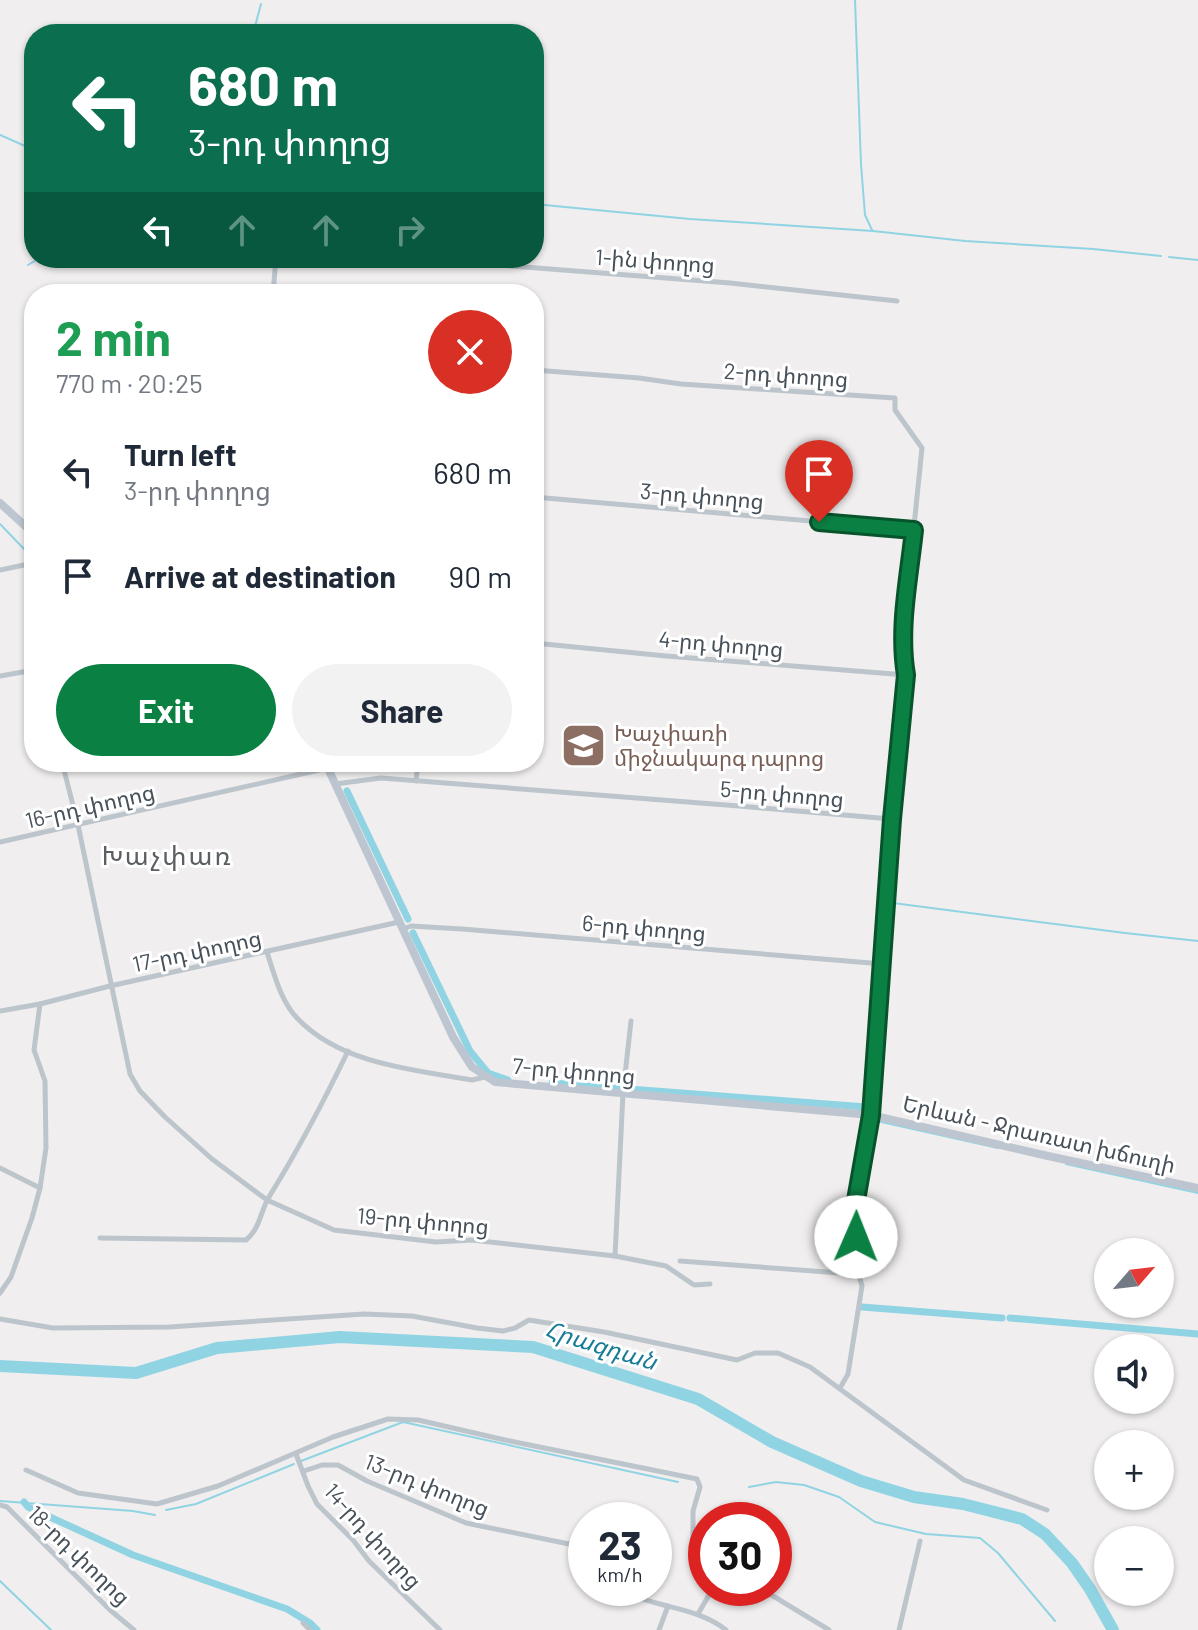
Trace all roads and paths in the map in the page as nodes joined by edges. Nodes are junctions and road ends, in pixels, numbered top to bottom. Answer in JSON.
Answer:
{"nodes":[{"id":1,"x":538,"y":268,"type":"edge"},
{"id":2,"x":897,"y":301,"type":"dead end"},
{"id":3,"x":544,"y":371,"type":"edge"},
{"id":4,"x":544,"y":498,"type":"edge"},
{"id":5,"x":0,"y":503,"type":"edge"},
{"id":6,"x":24,"y":525,"type":"edge"},
{"id":7,"x":914,"y":530,"type":"junction"},
{"id":8,"x":24,"y":565,"type":"edge"},
{"id":9,"x":0,"y":570,"type":"edge"},
{"id":10,"x":544,"y":644,"type":"edge"},
{"id":11,"x":24,"y":672,"type":"edge"},
{"id":12,"x":906,"y":675,"type":"junction"},
{"id":13,"x":0,"y":676,"type":"edge"},
{"id":14,"x":65,"y":772,"type":"edge"},
{"id":15,"x":297,"y":772,"type":"edge"},
{"id":16,"x":329,"y":772,"type":"edge"},
{"id":17,"x":417,"y":772,"type":"edge"},
{"id":18,"x":416,"y":781,"type":"junction"},
{"id":19,"x":334,"y":784,"type":"junction"},
{"id":20,"x":892,"y":819,"type":"junction"},
{"id":21,"x":78,"y":825,"type":"junction"},
{"id":22,"x":0,"y":842,"type":"edge"},
{"id":23,"x":401,"y":925,"type":"junction"},
{"id":24,"x":267,"y":952,"type":"junction"},
{"id":25,"x":883,"y":964,"type":"junction"},
{"id":26,"x":110,"y":986,"type":"junction"},
{"id":27,"x":40,"y":1004,"type":"junction"},
{"id":28,"x":0,"y":1011,"type":"edge"},
{"id":29,"x":631,"y":1021,"type":"dead end"},
{"id":30,"x":348,"y":1051,"type":"junction"},
{"id":31,"x":485,"y":1077,"type":"junction"},
{"id":32,"x":623,"y":1093,"type":"junction"},
{"id":33,"x":871,"y":1115,"type":"junction"},
{"id":34,"x":0,"y":1168,"type":"edge"},
{"id":35,"x":40,"y":1188,"type":"junction"},
{"id":36,"x":1198,"y":1188,"type":"edge"},
{"id":37,"x":267,"y":1200,"type":"junction"},
{"id":38,"x":100,"y":1238,"type":"dead end"},
{"id":39,"x":615,"y":1256,"type":"junction"},
{"id":40,"x":680,"y":1261,"type":"dead end"},
{"id":41,"x":857,"y":1268,"type":"junction"},
{"id":42,"x":710,"y":1284,"type":"dead end"},
{"id":43,"x":0,"y":1293,"type":"edge"},
{"id":44,"x":0,"y":1319,"type":"edge"},
{"id":45,"x":840,"y":1388,"type":"junction"},
{"id":46,"x":296,"y":1454,"type":"junction"},
{"id":47,"x":26,"y":1470,"type":"dead end"},
{"id":48,"x":304,"y":1471,"type":"junction"},
{"id":49,"x":696,"y":1502,"type":"edge"},
{"id":50,"x":0,"y":1505,"type":"edge"},
{"id":51,"x":1047,"y":1510,"type":"dead end"},
{"id":52,"x":920,"y":1541,"type":"dead end"},
{"id":53,"x":568,"y":1544,"type":"edge"},
{"id":54,"x":668,"y":1606,"type":"joint"},
{"id":55,"x":703,"y":1606,"type":"edge"},
{"id":56,"x":790,"y":1606,"type":"edge"},
{"id":57,"x":698,"y":1614,"type":"junction"},
{"id":58,"x":303,"y":1623,"type":"dead end"},
{"id":59,"x":134,"y":1630,"type":"edge"},
{"id":60,"x":310,"y":1630,"type":"edge"},
{"id":61,"x":440,"y":1630,"type":"edge"},
{"id":62,"x":659,"y":1630,"type":"edge"},
{"id":63,"x":726,"y":1630,"type":"edge"},
{"id":64,"x":829,"y":1630,"type":"edge"},
{"id":65,"x":899,"y":1630,"type":"edge"}],
"edges":[{"from":1,"to":2,"type":"street","name":"1-ին փողոց"},
{"from":3,"to":7,"type":"street","name":"2-րդ փողոց"},
{"from":4,"to":7,"type":"street","name":"3-րդ փողոց"},
{"from":5,"to":6,"type":"main road"},
{"from":7,"to":12,"type":"street"},
{"from":8,"to":9,"type":"street"},
{"from":10,"to":12,"type":"street","name":"4-րդ փողոց"},
{"from":11,"to":13,"type":"street"},
{"from":12,"to":20,"type":"street"},
{"from":14,"to":21,"type":"street","name":"19-րդ փողոց"},
{"from":15,"to":21,"type":"street","name":"16-րդ փողոց"},
{"from":16,"to":19,"type":"main road","name":"7-րդ փողոց"},
{"from":17,"to":18,"type":"street"},
{"from":18,"to":19,"type":"street","name":"5-րդ փողոց"},
{"from":18,"to":20,"type":"street","name":"5-րդ փողոց"},
{"from":19,"to":23,"type":"main road","name":"7-րդ փողոց"},
{"from":20,"to":25,"type":"street"},
{"from":21,"to":22,"type":"street","name":"16-րդ փողոց"},
{"from":21,"to":26,"type":"street","name":"19-րդ փողոց"},
{"from":23,"to":24,"type":"street","name":"17-րդ փողոց"},
{"from":23,"to":25,"type":"street","name":"6-րդ փողոց"},
{"from":23,"to":31,"type":"main road","name":"7-րդ փողոց"},
{"from":24,"to":26,"type":"street","name":"17-րդ փողոց"},
{"from":24,"to":30,"type":"street"},
{"from":25,"to":33,"type":"street"},
{"from":26,"to":27,"type":"street","name":"17-րդ փողոց"},
{"from":26,"to":37,"type":"street","name":"19-րդ փողոց"},
{"from":27,"to":28,"type":"street","name":"17-րդ փողոց"},
{"from":27,"to":35,"type":"street"},
{"from":29,"to":32,"type":"street"},
{"from":30,"to":31,"type":"street"},
{"from":30,"to":37,"type":"street"},
{"from":31,"to":32,"type":"main road","name":"7-րդ փողոց"},
{"from":32,"to":33,"type":"main road","name":"7-րդ փողոց"},
{"from":32,"to":39,"type":"street"},
{"from":33,"to":36,"type":"main road","name":"Երևան - Ջրառատ խճուղի"},
{"from":33,"to":41,"type":"street"},
{"from":34,"to":35,"type":"street"},
{"from":35,"to":43,"type":"street"},
{"from":37,"to":38,"type":"street"},
{"from":37,"to":39,"type":"street","name":"19-րդ փողոց"},
{"from":39,"to":42,"type":"street","name":"19-րդ փողոց"},
{"from":40,"to":41,"type":"street"},
{"from":41,"to":45,"type":"street"},
{"from":44,"to":45,"type":"street"},
{"from":45,"to":51,"type":"street"},
{"from":46,"to":47,"type":"street"},
{"from":46,"to":48,"type":"street","name":"14-րդ փողոց"},
{"from":46,"to":49,"type":"street"},
{"from":48,"to":53,"type":"street","name":"13-րդ փողոց"},
{"from":48,"to":61,"type":"street","name":"14-րդ փողոց"},
{"from":50,"to":59,"type":"street","name":"18-րդ փողոց"},
{"from":52,"to":65,"type":"street"},
{"from":54,"to":57,"type":"street"},
{"from":54,"to":62,"type":"street"},
{"from":55,"to":57,"type":"street"},
{"from":56,"to":64,"type":"street"},
{"from":57,"to":63,"type":"street"},
{"from":58,"to":60,"type":"street"}]}
